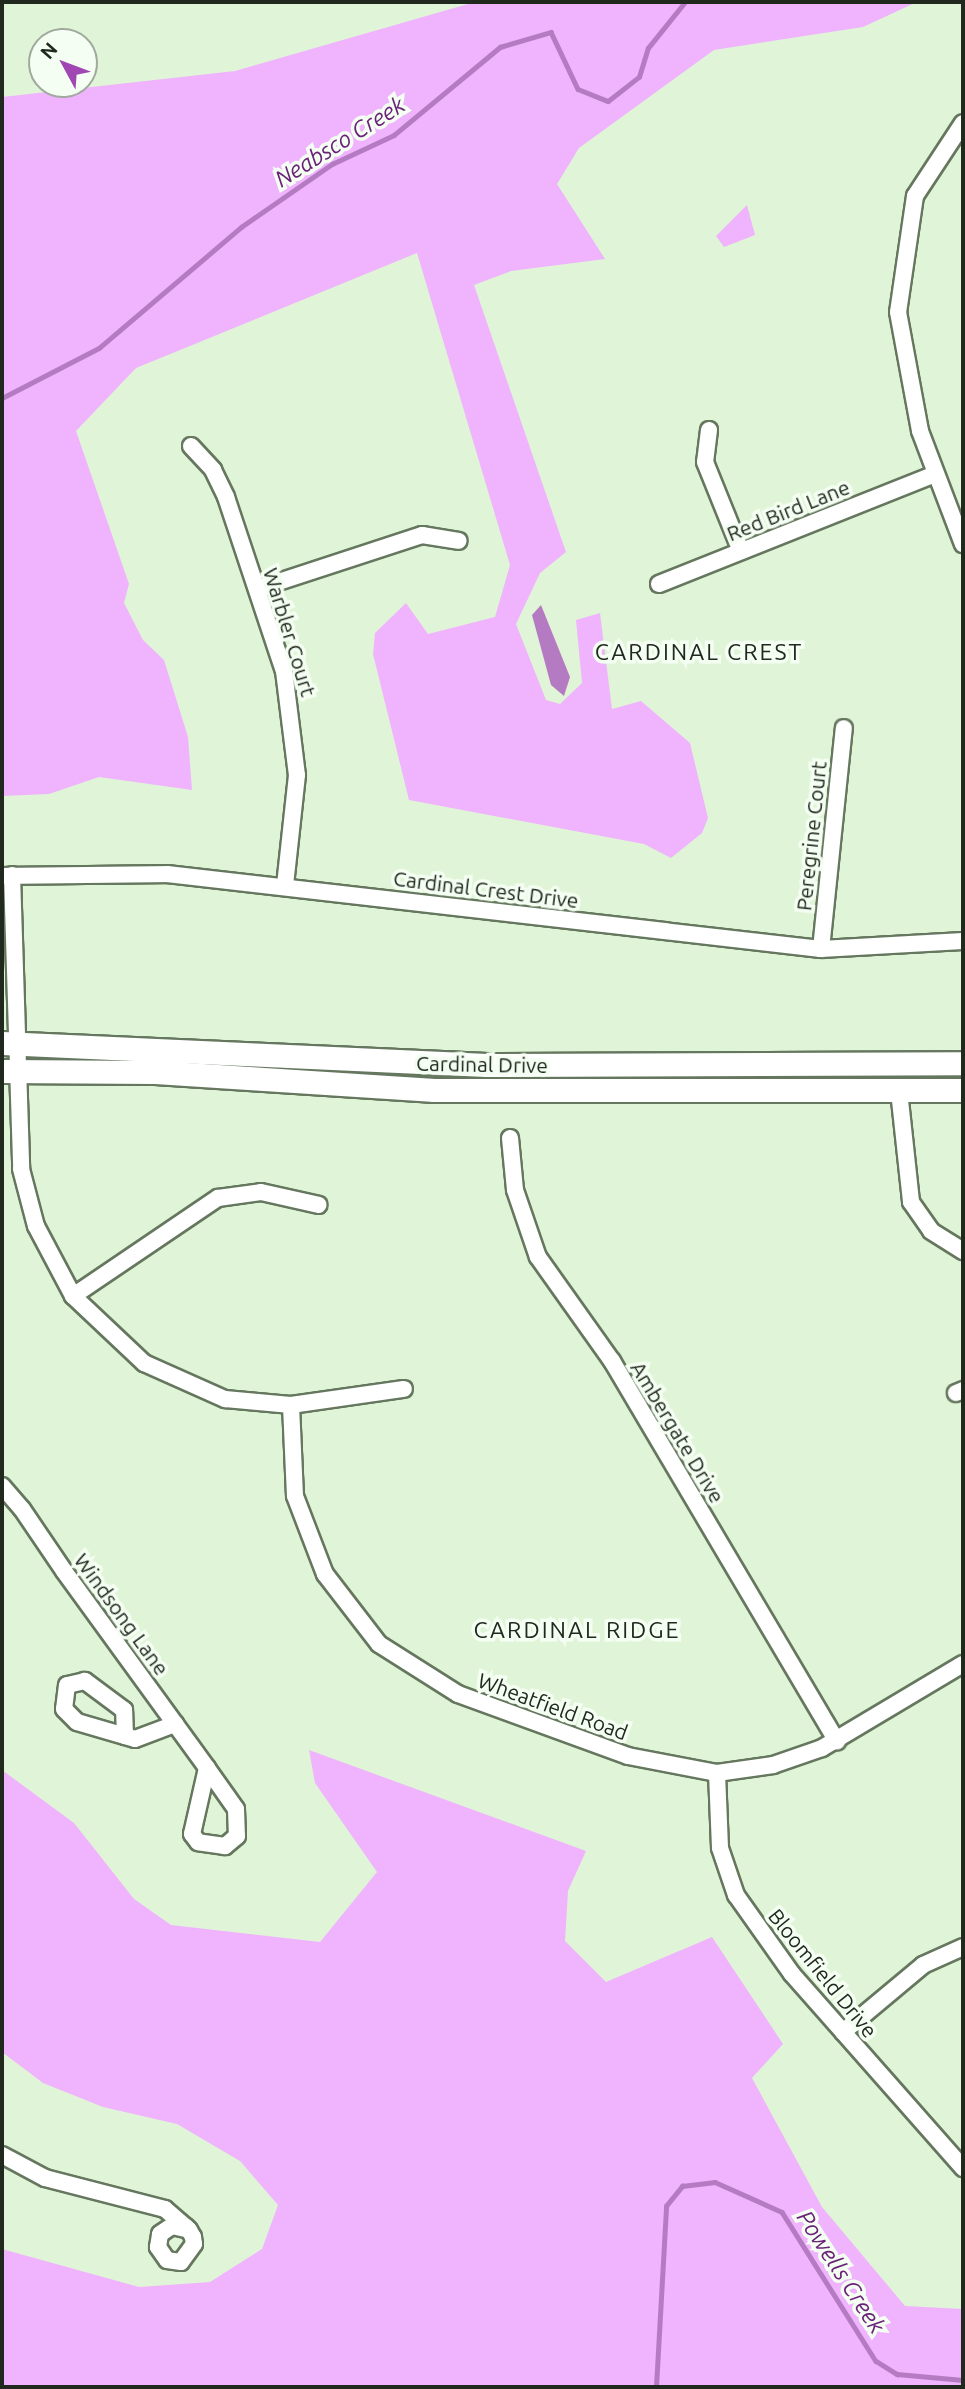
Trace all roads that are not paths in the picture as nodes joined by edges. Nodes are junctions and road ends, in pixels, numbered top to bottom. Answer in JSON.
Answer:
{"nodes":[{"id":1,"x":963,"y":123,"type":"edge"},
{"id":2,"x":709,"y":430,"type":"dead end"},
{"id":3,"x":191,"y":446,"type":"dead end"},
{"id":4,"x":933,"y":475,"type":"junction"},
{"id":5,"x":459,"y":541,"type":"dead end"},
{"id":6,"x":963,"y":544,"type":"edge"},
{"id":7,"x":741,"y":551,"type":"junction"},
{"id":8,"x":659,"y":583,"type":"dead end"},
{"id":9,"x":257,"y":589,"type":"junction"},
{"id":10,"x":844,"y":728,"type":"dead end"},
{"id":11,"x":7,"y":875,"type":"edge"},
{"id":12,"x":285,"y":886,"type":"junction"},
{"id":13,"x":963,"y":941,"type":"edge"},
{"id":14,"x":821,"y":949,"type":"junction"},
{"id":15,"x":9,"y":1043,"type":"edge"},
{"id":16,"x":963,"y":1063,"type":"edge"},
{"id":17,"x":9,"y":1070,"type":"edge"},
{"id":18,"x":963,"y":1090,"type":"edge"},
{"id":19,"x":900,"y":1091,"type":"junction"},
{"id":20,"x":510,"y":1138,"type":"dead end"},
{"id":21,"x":319,"y":1205,"type":"dead end"},
{"id":22,"x":963,"y":1251,"type":"edge"},
{"id":23,"x":73,"y":1296,"type":"junction"},
{"id":24,"x":404,"y":1389,"type":"dead end"},
{"id":25,"x":291,"y":1405,"type":"junction"},
{"id":26,"x":2,"y":1486,"type":"edge"},
{"id":27,"x":963,"y":1664,"type":"edge"},
{"id":28,"x":175,"y":1724,"type":"junction"},
{"id":29,"x":125,"y":1736,"type":"dead end"},
{"id":30,"x":836,"y":1741,"type":"junction"},
{"id":31,"x":207,"y":1768,"type":"junction"},
{"id":32,"x":717,"y":1773,"type":"junction"},
{"id":33,"x":963,"y":1947,"type":"edge"},
{"id":34,"x":843,"y":2032,"type":"junction"},
{"id":35,"x":2,"y":2155,"type":"edge"},
{"id":36,"x":963,"y":2168,"type":"edge"},
{"id":37,"x":189,"y":2230,"type":"dead end"}],
"edges":[{"from":1,"to":4,"type":"street"},
{"from":2,"to":7,"type":"street"},
{"from":3,"to":9,"type":"street","name":"Warbler Court"},
{"from":4,"to":6,"type":"street"},
{"from":4,"to":7,"type":"street","name":"Red Bird Lane"},
{"from":5,"to":9,"type":"street"},
{"from":7,"to":8,"type":"street","name":"Red Bird Lane"},
{"from":9,"to":12,"type":"street","name":"Warbler Court"},
{"from":10,"to":14,"type":"street","name":"Peregrine Court"},
{"from":11,"to":12,"type":"street","name":"Cardinal Crest Drive"},
{"from":11,"to":15,"type":"street"},
{"from":12,"to":14,"type":"street","name":"Cardinal Crest Drive"},
{"from":13,"to":14,"type":"street","name":"Cardinal Crest Drive"},
{"from":15,"to":16,"type":"main road","name":"Cardinal Drive"},
{"from":15,"to":17,"type":"street"},
{"from":17,"to":19,"type":"main road","name":"Cardinal Drive"},
{"from":17,"to":23,"type":"street"},
{"from":18,"to":19,"type":"main road","name":"Cardinal Drive"},
{"from":19,"to":22,"type":"street"},
{"from":20,"to":30,"type":"street","name":"Ambergate Drive"},
{"from":21,"to":23,"type":"street"},
{"from":23,"to":25,"type":"street"},
{"from":24,"to":25,"type":"street"},
{"from":25,"to":32,"type":"street","name":"Wheatfield Road"},
{"from":26,"to":28,"type":"street","name":"Windsong Lane"},
{"from":27,"to":30,"type":"street","name":"Wheatfield Road"},
{"from":28,"to":29,"type":"street"},
{"from":28,"to":31,"type":"street","name":"Windsong Lane"},
{"from":30,"to":32,"type":"street","name":"Wheatfield Road"},
{"from":31,"to":31,"type":"street","name":"Windsong Lane"},
{"from":32,"to":34,"type":"street","name":"Bloomfield Drive"},
{"from":33,"to":34,"type":"street"},
{"from":34,"to":36,"type":"street","name":"Bloomfield Drive"},
{"from":35,"to":37,"type":"street"}]}
